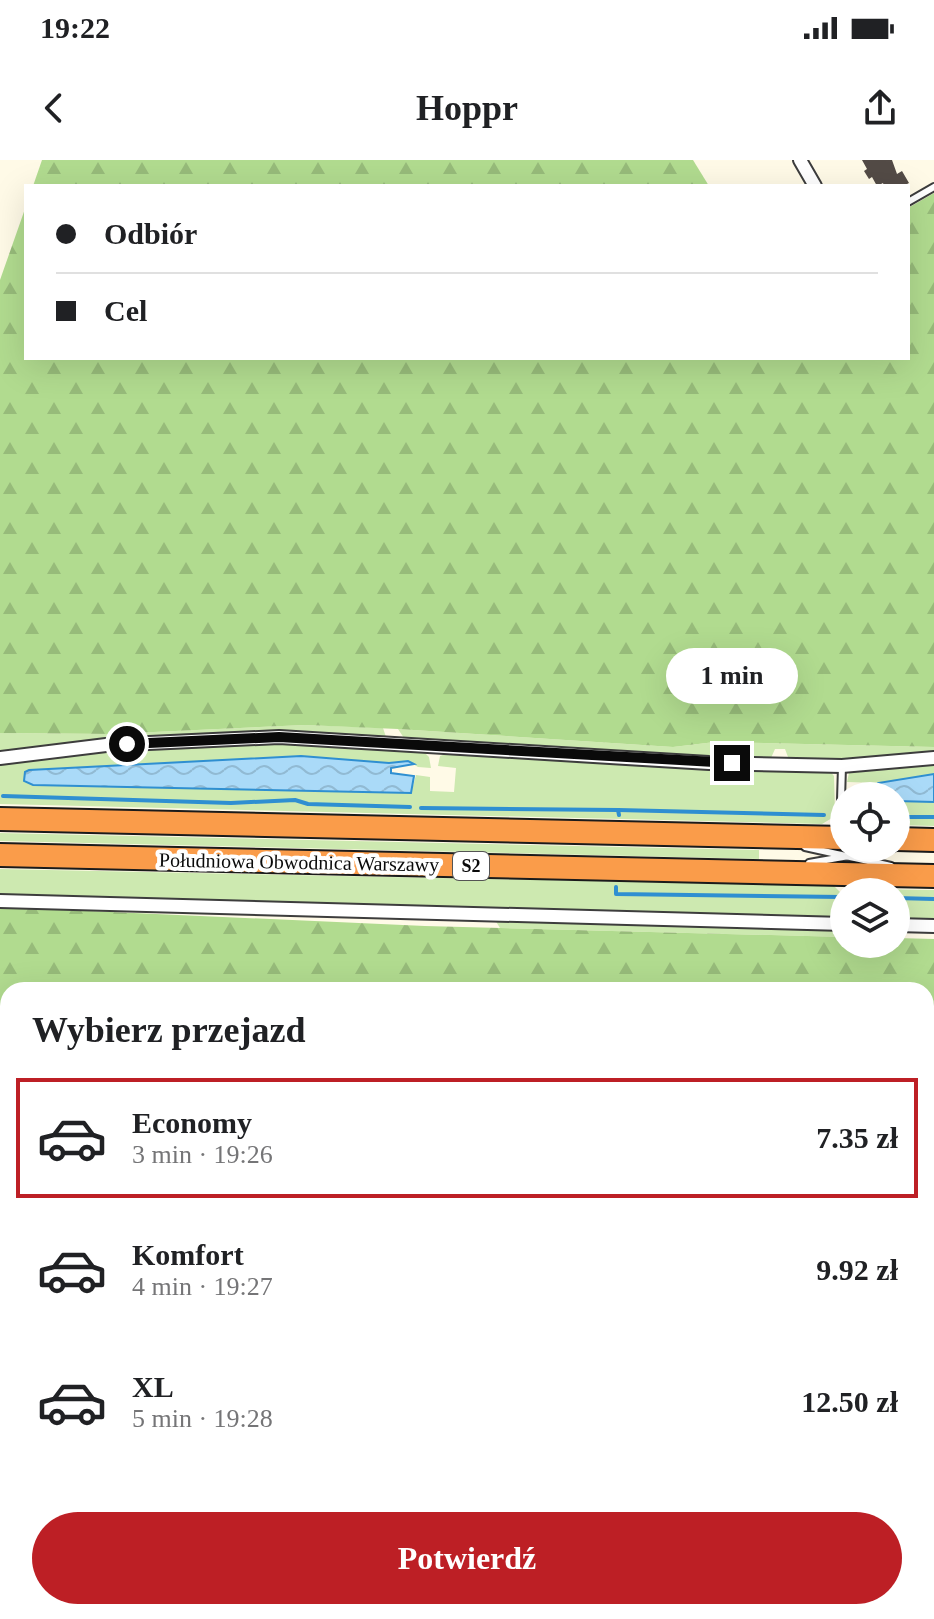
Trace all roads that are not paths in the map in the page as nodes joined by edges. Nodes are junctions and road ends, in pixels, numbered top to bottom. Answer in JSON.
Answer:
{"nodes":[{"id":1,"x":800,"y":160,"type":"edge"},
{"id":2,"x":814,"y":184,"type":"edge"},
{"id":3,"x":934,"y":187,"type":"edge"},
{"id":4,"x":910,"y":201,"type":"edge"},
{"id":5,"x":0,"y":758,"type":"edge"},
{"id":6,"x":934,"y":758,"type":"edge"},
{"id":7,"x":842,"y":766,"type":"junction"},
{"id":8,"x":843,"y":782,"type":"edge"},
{"id":9,"x":0,"y":819,"type":"edge"},
{"id":10,"x":910,"y":839,"type":"edge"},
{"id":11,"x":934,"y":840,"type":"edge"},
{"id":12,"x":910,"y":845,"type":"edge"},
{"id":13,"x":830,"y":852,"type":"edge"},
{"id":14,"x":0,"y":855,"type":"edge"},
{"id":15,"x":830,"y":858,"type":"edge"},
{"id":16,"x":875,"y":862,"type":"edge"},
{"id":17,"x":934,"y":876,"type":"edge"},
{"id":18,"x":0,"y":901,"type":"edge"},
{"id":19,"x":830,"y":924,"type":"edge"},
{"id":20,"x":910,"y":925,"type":"edge"},
{"id":21,"x":934,"y":926,"type":"edge"}],
"edges":[{"from":1,"to":2,"type":"street"},
{"from":3,"to":4,"type":"lane"},
{"from":5,"to":7,"type":"street"},
{"from":6,"to":7,"type":"street"},
{"from":7,"to":8,"type":"lane"},
{"from":9,"to":13,"type":"highway","name":"Południowa Obwodnica Warszawy","number":"S2"},
{"from":10,"to":11,"type":"highway"},
{"from":11,"to":12,"type":"lane"},
{"from":14,"to":15,"type":"highway","name":"Południowa Obwodnica Warszawy","number":"S2"},
{"from":16,"to":17,"type":"highway","name":"Południowa Obwodnica Warszawy","number":"S2"},
{"from":18,"to":19,"type":"street"},
{"from":20,"to":21,"type":"street"}]}
